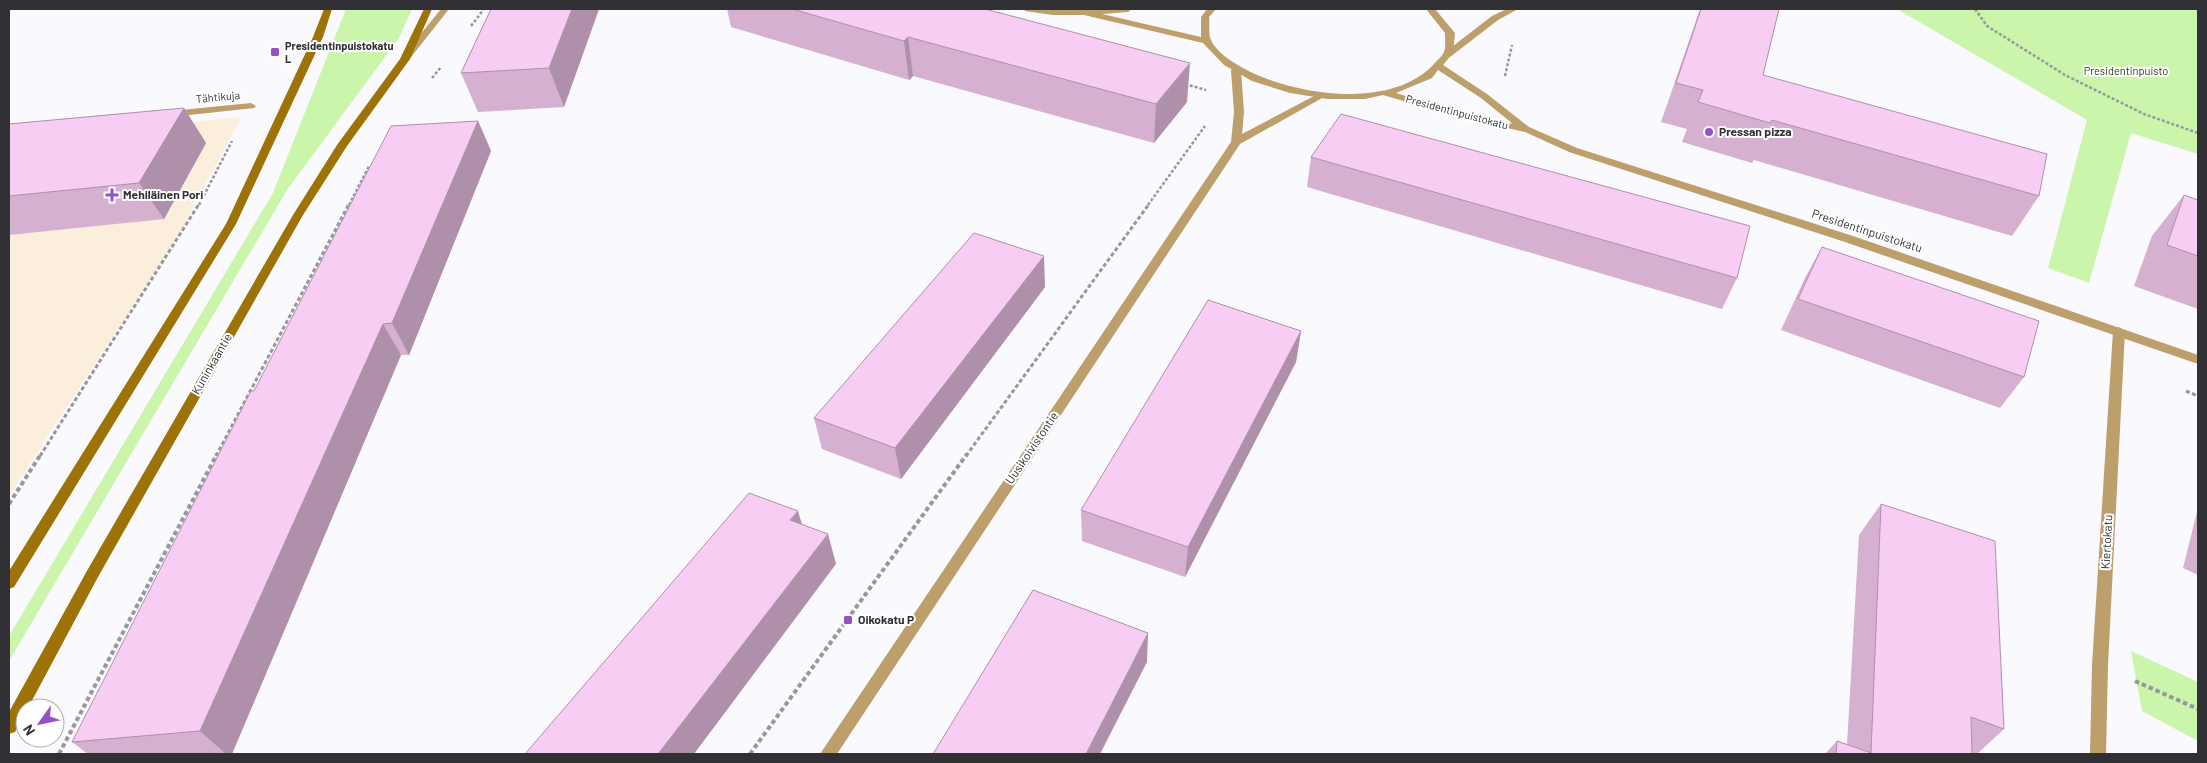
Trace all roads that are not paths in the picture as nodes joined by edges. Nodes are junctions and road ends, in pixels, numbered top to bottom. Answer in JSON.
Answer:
{"nodes":[{"id":1,"x":328,"y":9,"type":"edge"},
{"id":2,"x":428,"y":9,"type":"edge"},
{"id":3,"x":445,"y":9,"type":"edge"},
{"id":4,"x":1028,"y":9,"type":"edge"},
{"id":5,"x":1128,"y":9,"type":"edge"},
{"id":6,"x":1212,"y":9,"type":"edge"},
{"id":7,"x":1430,"y":9,"type":"edge"},
{"id":8,"x":1514,"y":9,"type":"edge"},
{"id":9,"x":1087,"y":13,"type":"junction"},
{"id":10,"x":1207,"y":41,"type":"junction"},
{"id":11,"x":1447,"y":55,"type":"junction"},
{"id":12,"x":406,"y":59,"type":"junction"},
{"id":13,"x":1438,"y":66,"type":"junction"},
{"id":14,"x":1236,"y":70,"type":"junction"},
{"id":15,"x":1386,"y":93,"type":"junction"},
{"id":16,"x":1319,"y":97,"type":"junction"},
{"id":17,"x":251,"y":106,"type":"road end"},
{"id":18,"x":164,"y":114,"type":"edge"},
{"id":19,"x":1528,"y":130,"type":"junction"},
{"id":20,"x":1236,"y":142,"type":"junction"},
{"id":21,"x":2119,"y":330,"type":"junction"},
{"id":22,"x":2198,"y":360,"type":"edge"},
{"id":23,"x":9,"y":583,"type":"edge"},
{"id":24,"x":9,"y":727,"type":"edge"},
{"id":25,"x":828,"y":754,"type":"edge"},
{"id":26,"x":2098,"y":754,"type":"edge"}],
"edges":[{"from":1,"to":23,"type":"main road"},
{"from":2,"to":12,"type":"main road","name":"Kuninkaantie"},
{"from":3,"to":12,"type":"street"},
{"from":4,"to":9,"type":"street"},
{"from":5,"to":9,"type":"street"},
{"from":6,"to":10,"type":"street"},
{"from":7,"to":11,"type":"street"},
{"from":8,"to":11,"type":"street"},
{"from":9,"to":10,"type":"street"},
{"from":10,"to":14,"type":"street"},
{"from":11,"to":13,"type":"street"},
{"from":12,"to":24,"type":"main road","name":"Kuninkaantie"},
{"from":13,"to":15,"type":"street"},
{"from":13,"to":19,"type":"street","name":"Presidentinpuistokatu"},
{"from":14,"to":16,"type":"street"},
{"from":14,"to":20,"type":"street"},
{"from":15,"to":16,"type":"street"},
{"from":15,"to":19,"type":"street","name":"Presidentinpuistokatu"},
{"from":16,"to":20,"type":"street"},
{"from":17,"to":18,"type":"street","name":"Tähtikuja"},
{"from":19,"to":21,"type":"street","name":"Presidentinpuistokatu"},
{"from":20,"to":25,"type":"street","name":"Uusikoivistontie"},
{"from":21,"to":22,"type":"street","name":"Presidentinpuistokatu"},
{"from":21,"to":26,"type":"street","name":"Kiertokatu"}]}
